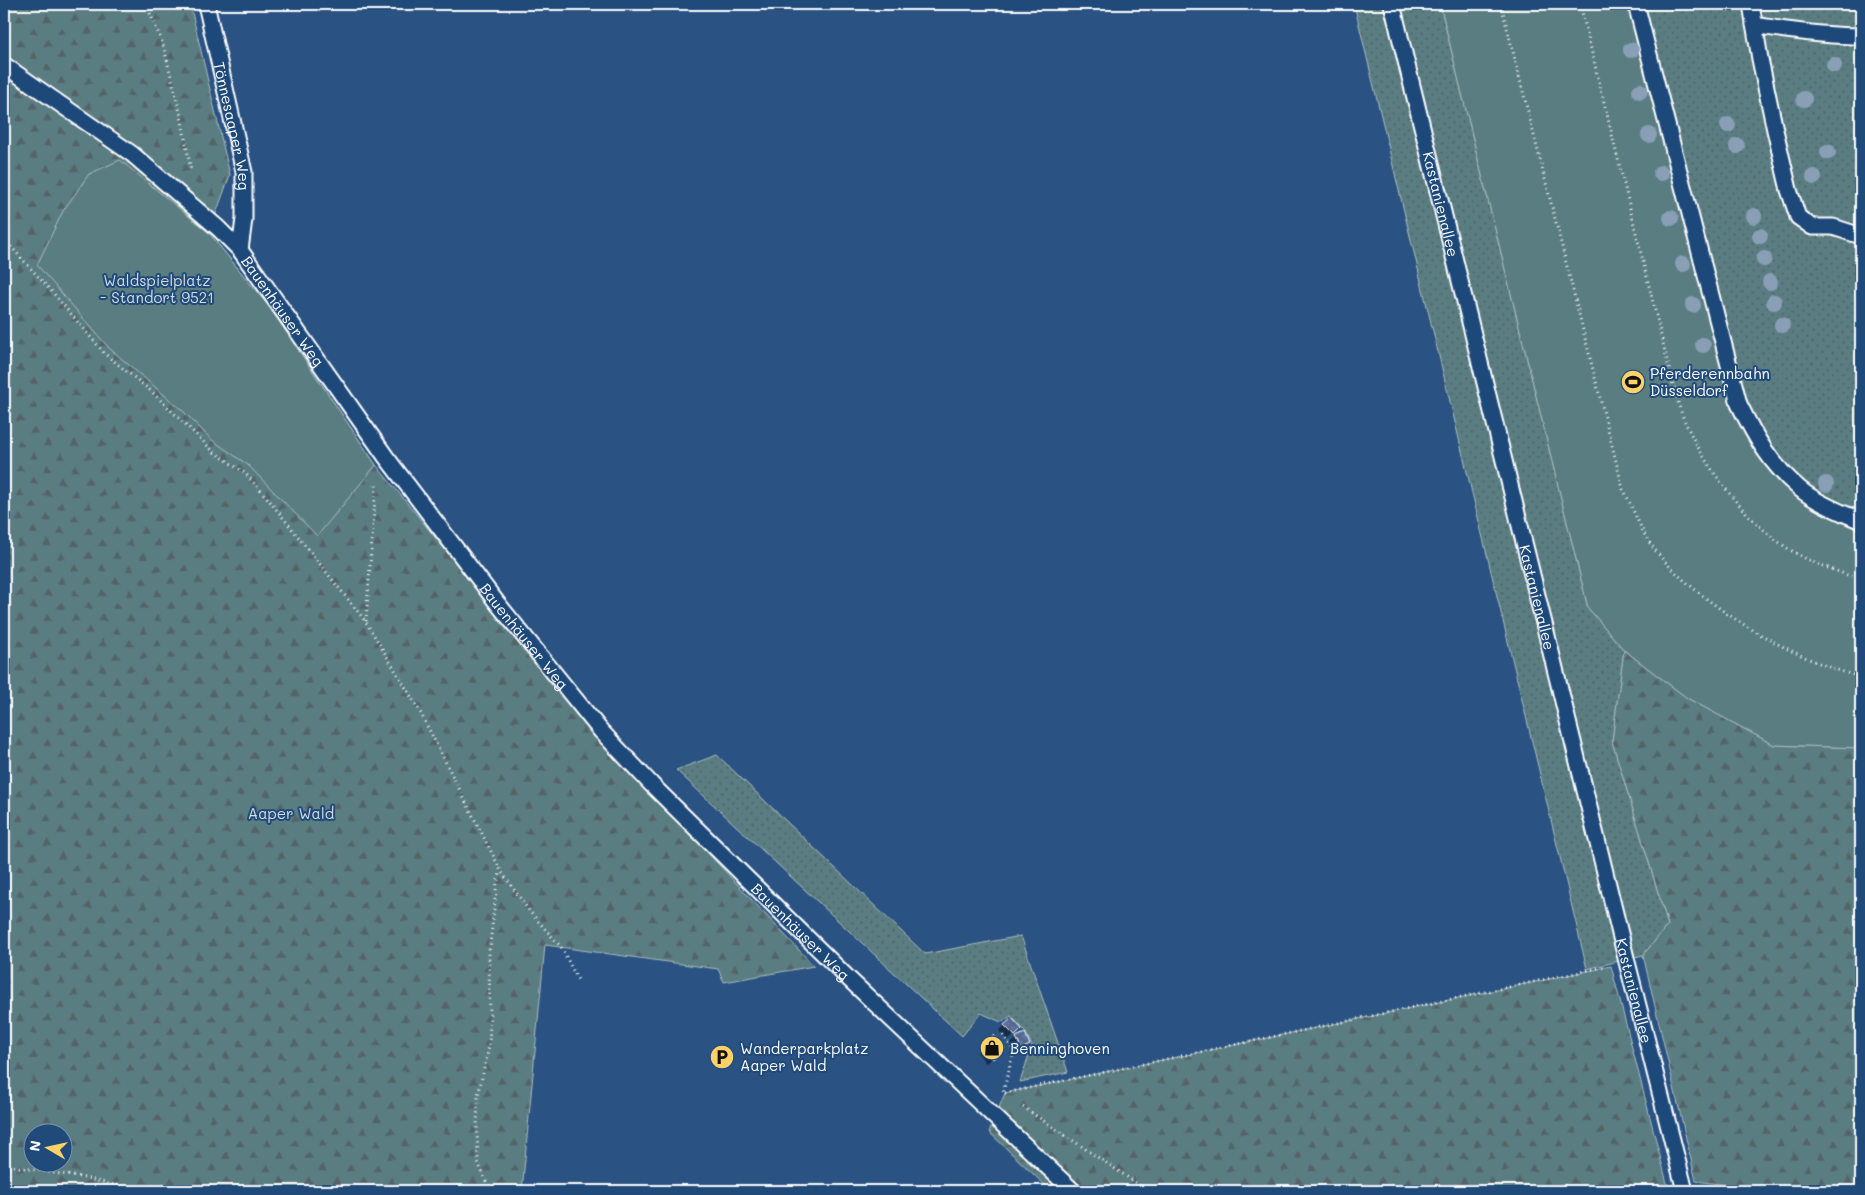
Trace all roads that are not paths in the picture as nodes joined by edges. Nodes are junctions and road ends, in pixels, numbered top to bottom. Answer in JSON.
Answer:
{"nodes":[{"id":1,"x":206,"y":4,"type":"edge"},
{"id":2,"x":1392,"y":4,"type":"edge"},
{"id":3,"x":1636,"y":4,"type":"edge"},
{"id":4,"x":1751,"y":4,"type":"edge"},
{"id":5,"x":1754,"y":25,"type":"junction"},
{"id":6,"x":1861,"y":36,"type":"edge"},
{"id":7,"x":4,"y":65,"type":"edge"},
{"id":8,"x":1861,"y":236,"type":"edge"},
{"id":9,"x":240,"y":250,"type":"junction"},
{"id":10,"x":1861,"y":521,"type":"edge"},
{"id":11,"x":1073,"y":1191,"type":"edge"},
{"id":12,"x":1685,"y":1191,"type":"edge"}],
"edges":[{"from":1,"to":9,"type":"lane","name":"Tönnesaaper Weg"},
{"from":2,"to":12,"type":"lane","name":"Kastanienallee"},
{"from":3,"to":10,"type":"lane"},
{"from":4,"to":5,"type":"lane"},
{"from":5,"to":6,"type":"lane"},
{"from":5,"to":8,"type":"lane"},
{"from":7,"to":9,"type":"lane","name":"Bauenhäuser Weg"},
{"from":9,"to":11,"type":"lane","name":"Bauenhäuser Weg"}]}
